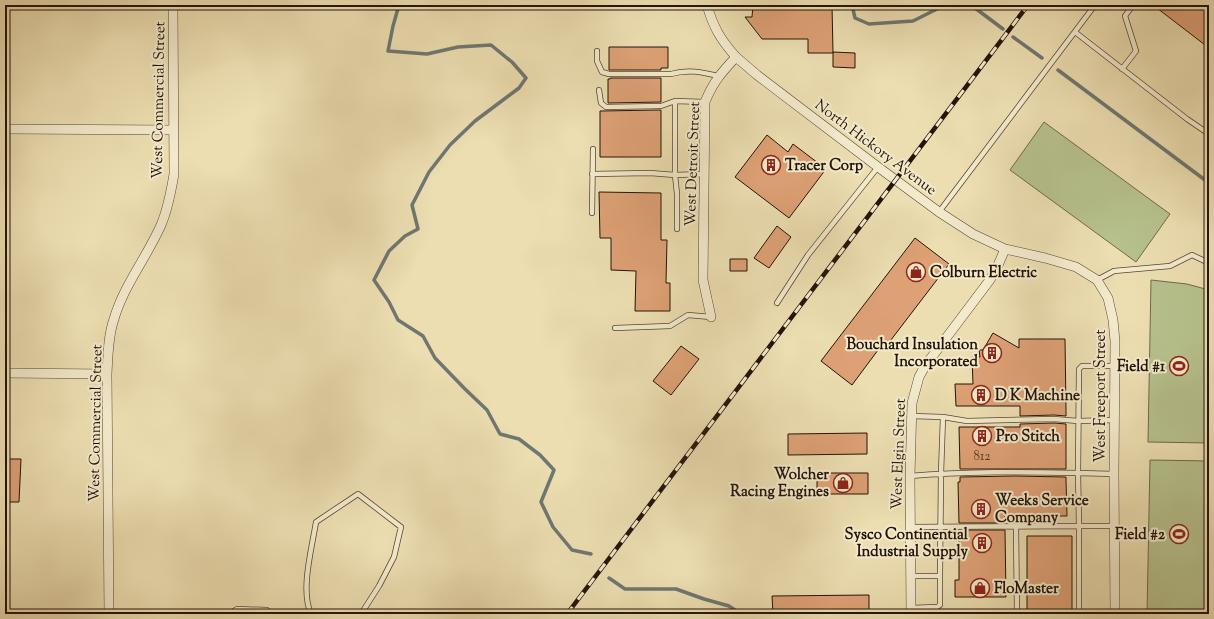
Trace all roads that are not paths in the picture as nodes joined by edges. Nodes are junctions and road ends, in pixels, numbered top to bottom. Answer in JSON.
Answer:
{"nodes":[{"id":1,"x":173,"y":5,"type":"edge"},
{"id":2,"x":707,"y":5,"type":"edge"},
{"id":3,"x":1095,"y":5,"type":"edge"},
{"id":4,"x":1133,"y":5,"type":"edge"},
{"id":5,"x":1075,"y":32,"type":"junction"},
{"id":6,"x":597,"y":51,"type":"dead end"},
{"id":7,"x":736,"y":57,"type":"junction"},
{"id":8,"x":1122,"y":69,"type":"junction"},
{"id":9,"x":718,"y":76,"type":"junction"},
{"id":10,"x":600,"y":90,"type":"dead end"},
{"id":11,"x":675,"y":101,"type":"junction"},
{"id":12,"x":705,"y":102,"type":"junction"},
{"id":13,"x":5,"y":129,"type":"edge"},
{"id":14,"x":173,"y":130,"type":"junction"},
{"id":15,"x":1209,"y":134,"type":"edge"},
{"id":16,"x":593,"y":149,"type":"dead end"},
{"id":17,"x":878,"y":167,"type":"junction"},
{"id":18,"x":592,"y":174,"type":"junction"},
{"id":19,"x":704,"y":174,"type":"junction"},
{"id":20,"x":675,"y":175,"type":"junction"},
{"id":21,"x":939,"y":212,"type":"junction"},
{"id":22,"x":592,"y":213,"type":"dead end"},
{"id":23,"x":677,"y":229,"type":"dead end"},
{"id":24,"x":1005,"y":250,"type":"junction"},
{"id":25,"x":1209,"y":263,"type":"edge"},
{"id":26,"x":1097,"y":280,"type":"junction"},
{"id":27,"x":777,"y":303,"type":"dead end"},
{"id":28,"x":711,"y":317,"type":"joint"},
{"id":29,"x":615,"y":328,"type":"dead end"},
{"id":30,"x":1115,"y":366,"type":"junction"},
{"id":31,"x":5,"y":373,"type":"edge"},
{"id":32,"x":107,"y":374,"type":"junction"},
{"id":33,"x":911,"y":416,"type":"junction"},
{"id":34,"x":943,"y":417,"type":"junction"},
{"id":35,"x":1115,"y":420,"type":"junction"},
{"id":36,"x":1078,"y":421,"type":"junction"},
{"id":37,"x":941,"y":473,"type":"junction"},
{"id":38,"x":1078,"y":473,"type":"junction"},
{"id":39,"x":1114,"y":474,"type":"junction"},
{"id":40,"x":910,"y":476,"type":"junction"},
{"id":41,"x":1016,"y":526,"type":"junction"},
{"id":42,"x":1079,"y":526,"type":"junction"},
{"id":43,"x":1115,"y":526,"type":"junction"},
{"id":44,"x":911,"y":527,"type":"junction"},
{"id":45,"x":940,"y":527,"type":"junction"},
{"id":46,"x":911,"y":576,"type":"junction"},
{"id":47,"x":940,"y":576,"type":"junction"},
{"id":48,"x":911,"y":611,"type":"edge"},
{"id":49,"x":109,"y":614,"type":"edge"},
{"id":50,"x":229,"y":614,"type":"edge"},
{"id":51,"x":272,"y":614,"type":"edge"},
{"id":52,"x":311,"y":614,"type":"edge"},
{"id":53,"x":360,"y":614,"type":"edge"},
{"id":54,"x":1017,"y":614,"type":"edge"},
{"id":55,"x":1080,"y":614,"type":"edge"},
{"id":56,"x":1115,"y":614,"type":"edge"}],
"edges":[{"from":1,"to":14,"type":"street","name":"West Commercial Street"},
{"from":2,"to":7,"type":"street"},
{"from":3,"to":5,"type":"lane"},
{"from":4,"to":8,"type":"lane"},
{"from":5,"to":8,"type":"lane"},
{"from":5,"to":21,"type":"lane"},
{"from":6,"to":9,"type":"lane"},
{"from":7,"to":9,"type":"street","name":"West Detroit Street"},
{"from":7,"to":17,"type":"street","name":"North Hickory Avenue"},
{"from":8,"to":15,"type":"lane"},
{"from":9,"to":12,"type":"street","name":"West Detroit Street"},
{"from":10,"to":11,"type":"lane"},
{"from":11,"to":12,"type":"lane"},
{"from":11,"to":20,"type":"lane"},
{"from":12,"to":19,"type":"street","name":"West Detroit Street"},
{"from":13,"to":14,"type":"street"},
{"from":14,"to":32,"type":"street","name":"West Commercial Street"},
{"from":16,"to":18,"type":"lane"},
{"from":17,"to":21,"type":"street","name":"North Hickory Avenue"},
{"from":17,"to":27,"type":"lane"},
{"from":18,"to":20,"type":"lane"},
{"from":18,"to":22,"type":"lane"},
{"from":19,"to":20,"type":"lane"},
{"from":19,"to":28,"type":"street","name":"West Detroit Street"},
{"from":20,"to":23,"type":"lane"},
{"from":21,"to":24,"type":"street","name":"North Hickory Avenue"},
{"from":24,"to":26,"type":"street","name":"West Freeport Street"},
{"from":24,"to":33,"type":"street","name":"West Elgin Street"},
{"from":25,"to":26,"type":"lane"},
{"from":26,"to":30,"type":"street","name":"West Freeport Street"},
{"from":28,"to":29,"type":"lane"},
{"from":30,"to":35,"type":"street","name":"West Freeport Street"},
{"from":30,"to":36,"type":"lane"},
{"from":31,"to":32,"type":"street"},
{"from":32,"to":49,"type":"street","name":"West Commercial Street"},
{"from":33,"to":34,"type":"lane"},
{"from":33,"to":40,"type":"street","name":"West Elgin Street"},
{"from":34,"to":36,"type":"lane"},
{"from":34,"to":37,"type":"lane"},
{"from":35,"to":36,"type":"lane"},
{"from":35,"to":39,"type":"street","name":"West Freeport Street"},
{"from":36,"to":38,"type":"lane"},
{"from":37,"to":38,"type":"lane"},
{"from":37,"to":40,"type":"lane"},
{"from":37,"to":45,"type":"lane"},
{"from":38,"to":39,"type":"lane"},
{"from":38,"to":42,"type":"lane"},
{"from":39,"to":43,"type":"street","name":"West Freeport Street"},
{"from":40,"to":44,"type":"street","name":"West Elgin Street"},
{"from":41,"to":42,"type":"lane"},
{"from":41,"to":45,"type":"lane"},
{"from":41,"to":54,"type":"lane"},
{"from":42,"to":43,"type":"lane"},
{"from":42,"to":55,"type":"lane"},
{"from":43,"to":56,"type":"street","name":"West Freeport Street"},
{"from":44,"to":45,"type":"lane"},
{"from":44,"to":46,"type":"street","name":"West Elgin Street"},
{"from":45,"to":47,"type":"lane"},
{"from":46,"to":47,"type":"lane"},
{"from":46,"to":48,"type":"street","name":"West Elgin Street"},
{"from":47,"to":48,"type":"lane"},
{"from":50,"to":51,"type":"lane"},
{"from":52,"to":53,"type":"lane"}]}
